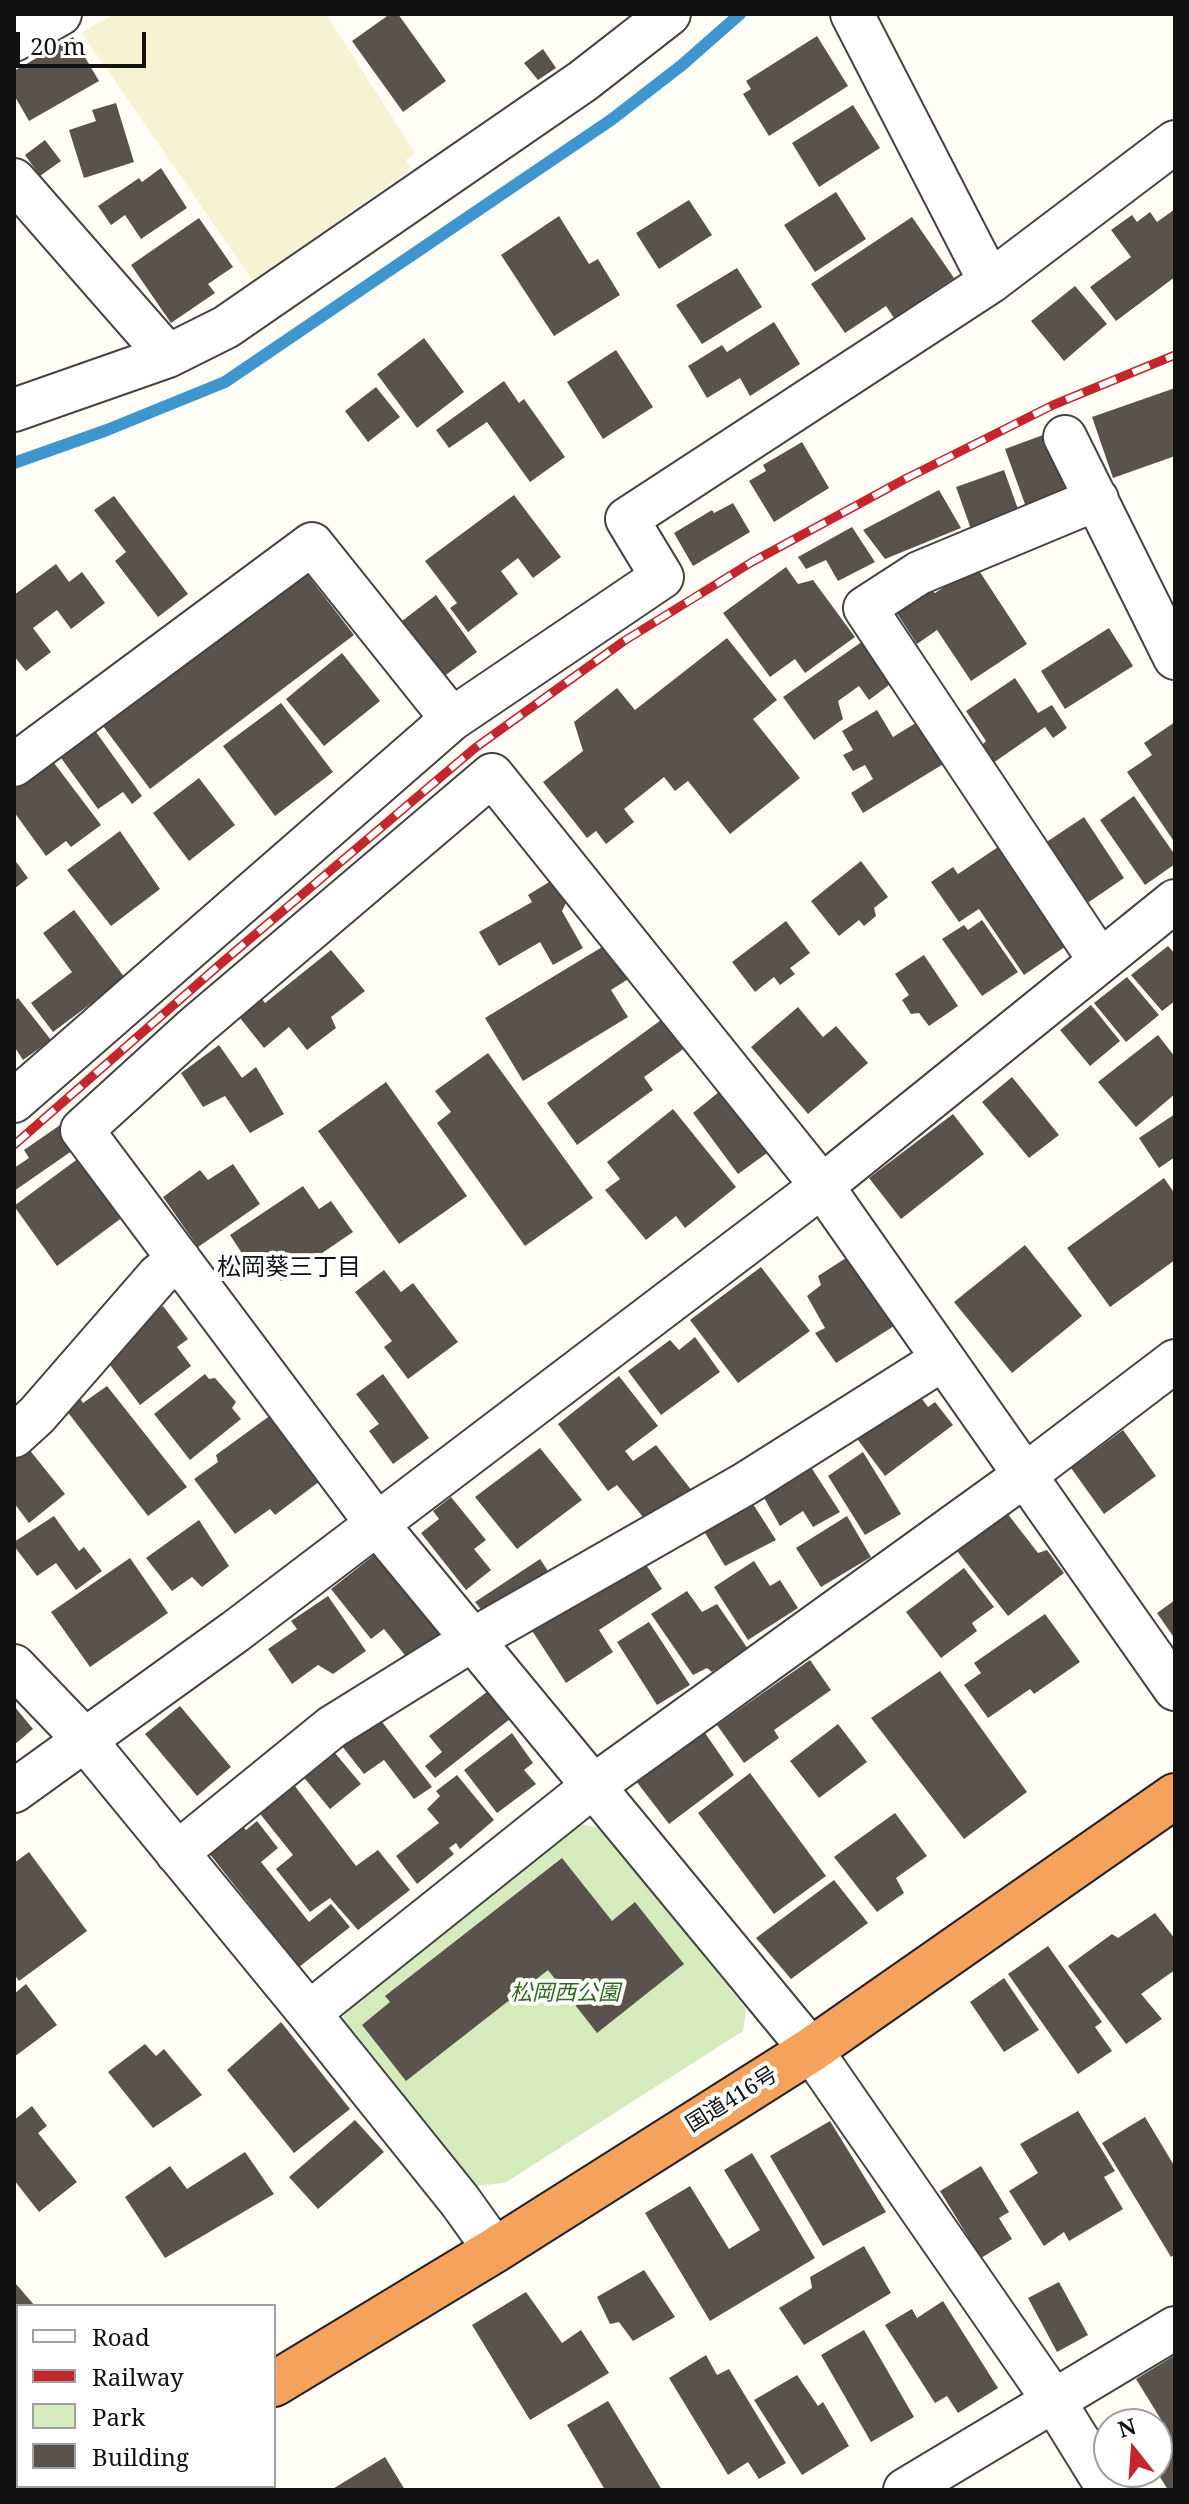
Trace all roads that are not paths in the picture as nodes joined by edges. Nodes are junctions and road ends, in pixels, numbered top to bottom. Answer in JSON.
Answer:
{"nodes":[{"id":1,"x":60,"y":14,"type":"edge"},
{"id":2,"x":669,"y":14,"type":"edge"},
{"id":3,"x":852,"y":14,"type":"edge"},
{"id":4,"x":14,"y":40,"type":"edge"},
{"id":5,"x":1175,"y":142,"type":"edge"},
{"id":6,"x":14,"y":180,"type":"edge"},
{"id":7,"x":990,"y":282,"type":"junction"},
{"id":8,"x":168,"y":356,"type":"junction"},
{"id":9,"x":14,"y":410,"type":"edge"},
{"id":10,"x":1065,"y":437,"type":"dead end"},
{"id":11,"x":1097,"y":499,"type":"junction"},
{"id":12,"x":1175,"y":658,"type":"edge"},
{"id":13,"x":452,"y":719,"type":"junction"},
{"id":14,"x":14,"y":765,"type":"edge"},
{"id":15,"x":1175,"y":901,"type":"edge"},
{"id":16,"x":1100,"y":961,"type":"junction"},
{"id":17,"x":14,"y":1101,"type":"edge"},
{"id":18,"x":822,"y":1186,"type":"junction"},
{"id":19,"x":179,"y":1259,"type":"junction"},
{"id":20,"x":943,"y":1359,"type":"junction"},
{"id":21,"x":1175,"y":1361,"type":"edge"},
{"id":22,"x":14,"y":1436,"type":"edge"},
{"id":23,"x":1025,"y":1475,"type":"junction"},
{"id":24,"x":377,"y":1524,"type":"junction"},
{"id":25,"x":472,"y":1640,"type":"junction"},
{"id":26,"x":14,"y":1666,"type":"edge"},
{"id":27,"x":1175,"y":1689,"type":"edge"},
{"id":28,"x":84,"y":1739,"type":"junction"},
{"id":29,"x":592,"y":1787,"type":"junction"},
{"id":30,"x":14,"y":1791,"type":"edge"},
{"id":31,"x":1175,"y":1796,"type":"edge"},
{"id":32,"x":177,"y":1853,"type":"junction"},
{"id":33,"x":309,"y":2013,"type":"junction"},
{"id":34,"x":811,"y":2050,"type":"junction"},
{"id":35,"x":495,"y":2250,"type":"junction"},
{"id":36,"x":1175,"y":2328,"type":"edge"},
{"id":37,"x":276,"y":2383,"type":"edge"},
{"id":38,"x":1054,"y":2401,"type":"junction"},
{"id":39,"x":905,"y":2490,"type":"edge"},
{"id":40,"x":1109,"y":2490,"type":"edge"}],
"edges":[{"from":1,"to":4,"type":"street"},
{"from":2,"to":8,"type":"street"},
{"from":3,"to":7,"type":"street"},
{"from":5,"to":7,"type":"street"},
{"from":6,"to":8,"type":"street"},
{"from":7,"to":13,"type":"street"},
{"from":8,"to":9,"type":"street"},
{"from":10,"to":11,"type":"street"},
{"from":11,"to":12,"type":"street"},
{"from":11,"to":16,"type":"street"},
{"from":13,"to":14,"type":"street"},
{"from":13,"to":17,"type":"street"},
{"from":15,"to":16,"type":"street"},
{"from":16,"to":18,"type":"street"},
{"from":18,"to":19,"type":"street"},
{"from":18,"to":20,"type":"street"},
{"from":18,"to":24,"type":"street"},
{"from":19,"to":22,"type":"street"},
{"from":19,"to":24,"type":"street"},
{"from":20,"to":23,"type":"street"},
{"from":20,"to":25,"type":"street"},
{"from":21,"to":23,"type":"street"},
{"from":23,"to":27,"type":"street"},
{"from":23,"to":29,"type":"street"},
{"from":24,"to":25,"type":"street"},
{"from":24,"to":28,"type":"street"},
{"from":25,"to":29,"type":"street"},
{"from":25,"to":32,"type":"street"},
{"from":26,"to":28,"type":"street"},
{"from":28,"to":30,"type":"street"},
{"from":28,"to":32,"type":"street"},
{"from":29,"to":33,"type":"street"},
{"from":29,"to":34,"type":"street"},
{"from":31,"to":34,"type":"highway","name":"国道416号"},
{"from":32,"to":33,"type":"street"},
{"from":33,"to":35,"type":"street"},
{"from":34,"to":35,"type":"highway","name":"国道416号"},
{"from":34,"to":38,"type":"street"},
{"from":35,"to":37,"type":"highway","name":"国道416号"},
{"from":36,"to":38,"type":"street"},
{"from":38,"to":39,"type":"street"},
{"from":38,"to":40,"type":"street"}]}
